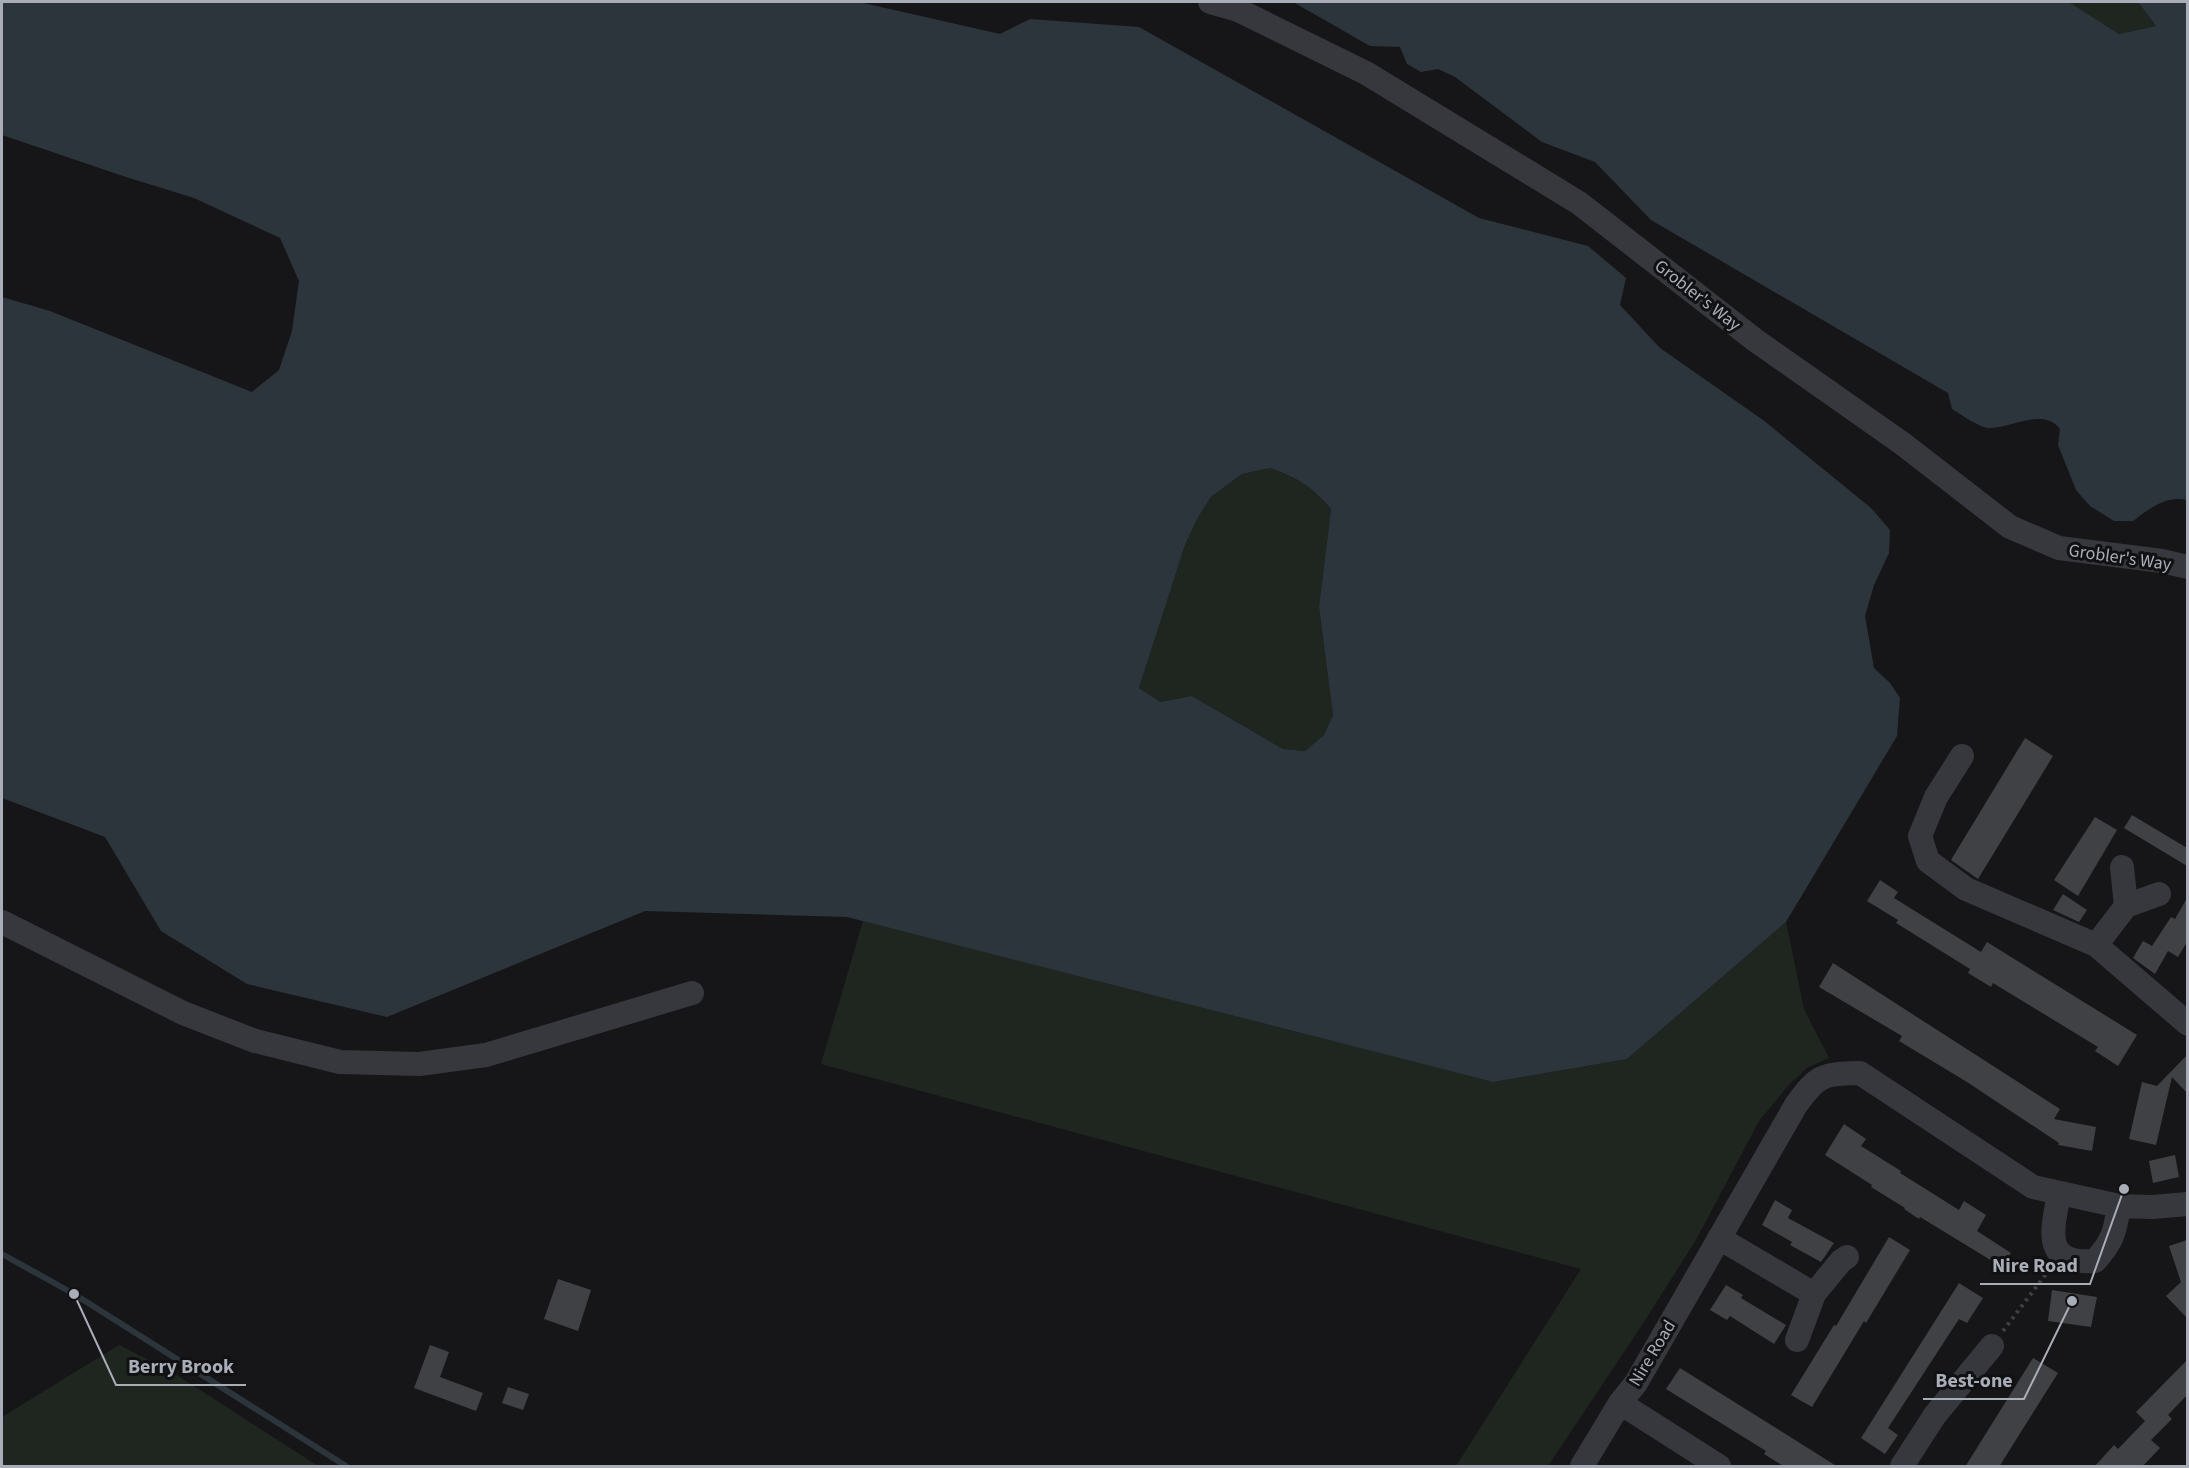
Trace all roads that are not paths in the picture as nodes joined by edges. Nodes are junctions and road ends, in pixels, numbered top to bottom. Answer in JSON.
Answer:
{"nodes":[{"id":1,"x":1210,"y":2,"type":"edge"},
{"id":2,"x":2187,"y":567,"type":"edge"},
{"id":3,"x":1962,"y":756,"type":"dead end"},
{"id":4,"x":2122,"y":867,"type":"dead end"},
{"id":5,"x":2159,"y":894,"type":"dead end"},
{"id":6,"x":2126,"y":906,"type":"junction"},
{"id":7,"x":2,"y":922,"type":"edge"},
{"id":8,"x":2096,"y":945,"type":"junction"},
{"id":9,"x":692,"y":993,"type":"dead end"},
{"id":10,"x":2187,"y":1024,"type":"edge"},
{"id":11,"x":2059,"y":1194,"type":"junction"},
{"id":12,"x":2187,"y":1204,"type":"edge"},
{"id":13,"x":2119,"y":1206,"type":"junction"},
{"id":14,"x":1719,"y":1238,"type":"junction"},
{"id":15,"x":1847,"y":1257,"type":"dead end"},
{"id":16,"x":1814,"y":1294,"type":"junction"},
{"id":17,"x":1797,"y":1340,"type":"dead end"},
{"id":18,"x":1992,"y":1346,"type":"road end"},
{"id":19,"x":1620,"y":1404,"type":"junction"},
{"id":20,"x":1582,"y":1467,"type":"edge"},
{"id":21,"x":1719,"y":1467,"type":"edge"},
{"id":22,"x":1902,"y":1467,"type":"edge"}],
"edges":[{"from":1,"to":2,"type":"street","name":"Grobler's Way"},
{"from":3,"to":8,"type":"street"},
{"from":4,"to":6,"type":"street"},
{"from":5,"to":6,"type":"street"},
{"from":6,"to":8,"type":"street"},
{"from":7,"to":9,"type":"street"},
{"from":8,"to":10,"type":"street"},
{"from":11,"to":13,"type":"street","name":"Nire Road"},
{"from":11,"to":13,"type":"street"},
{"from":11,"to":14,"type":"street","name":"Nire Road"},
{"from":12,"to":13,"type":"street","name":"Nire Road"},
{"from":14,"to":16,"type":"street"},
{"from":14,"to":19,"type":"street","name":"Nire Road"},
{"from":15,"to":16,"type":"street"},
{"from":16,"to":17,"type":"street"},
{"from":18,"to":22,"type":"street"},
{"from":19,"to":20,"type":"street","name":"Nire Road"},
{"from":19,"to":21,"type":"street"}]}
